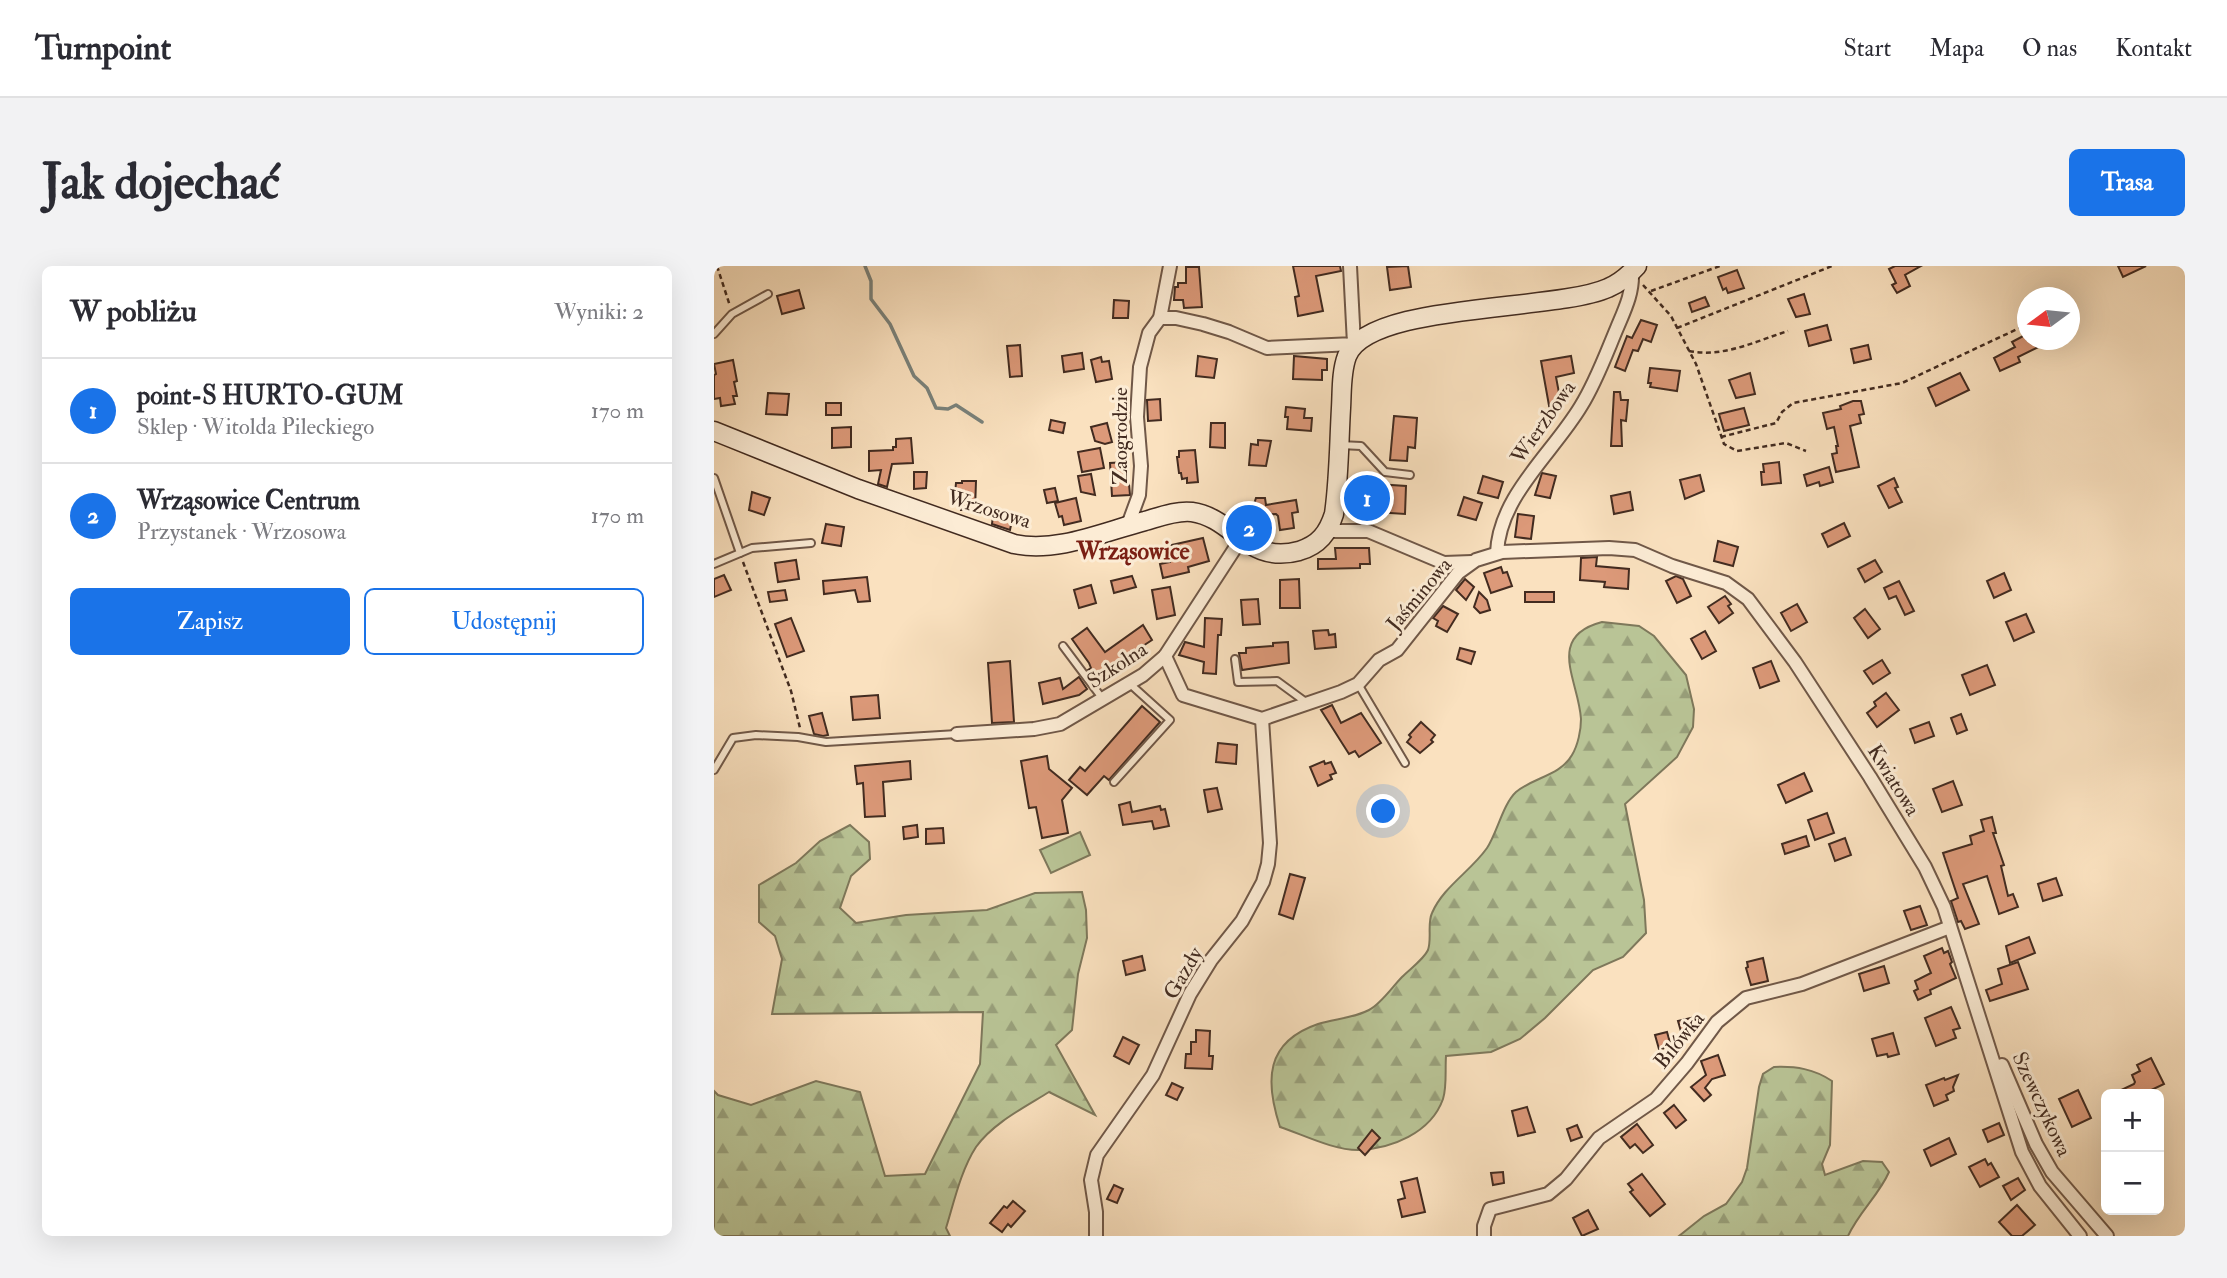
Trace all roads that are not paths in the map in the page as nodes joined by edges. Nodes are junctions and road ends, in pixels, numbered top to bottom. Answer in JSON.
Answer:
{"nodes":[{"id":1,"x":1170,"y":266,"type":"edge"},
{"id":2,"x":1350,"y":266,"type":"edge"},
{"id":3,"x":1635,"y":269,"type":"edge"},
{"id":4,"x":768,"y":294,"type":"dead end"},
{"id":5,"x":1160,"y":318,"type":"junction"},
{"id":6,"x":714,"y":334,"type":"edge"},
{"id":7,"x":1354,"y":344,"type":"junction"},
{"id":8,"x":714,"y":431,"type":"edge"},
{"id":9,"x":1339,"y":445,"type":"junction"},
{"id":10,"x":1410,"y":475,"type":"dead end"},
{"id":11,"x":714,"y":478,"type":"edge"},
{"id":12,"x":1128,"y":525,"type":"junction"},
{"id":13,"x":1328,"y":531,"type":"junction"},
{"id":14,"x":1241,"y":539,"type":"junction"},
{"id":15,"x":811,"y":543,"type":"dead end"},
{"id":16,"x":740,"y":553,"type":"junction"},
{"id":17,"x":1497,"y":553,"type":"junction"},
{"id":18,"x":1472,"y":562,"type":"junction"},
{"id":19,"x":714,"y":564,"type":"edge"},
{"id":20,"x":1063,"y":646,"type":"dead end"},
{"id":21,"x":1165,"y":656,"type":"junction"},
{"id":22,"x":1235,"y":659,"type":"dead end"},
{"id":23,"x":1129,"y":683,"type":"junction"},
{"id":24,"x":1358,"y":684,"type":"junction"},
{"id":25,"x":1102,"y":698,"type":"junction"},
{"id":26,"x":1307,"y":702,"type":"junction"},
{"id":27,"x":1262,"y":719,"type":"junction"},
{"id":28,"x":957,"y":734,"type":"joint"},
{"id":29,"x":1405,"y":763,"type":"dead end"},
{"id":30,"x":714,"y":770,"type":"edge"},
{"id":31,"x":1114,"y":782,"type":"dead end"},
{"id":32,"x":1950,"y":927,"type":"junction"},
{"id":33,"x":1979,"y":1016,"type":"junction"},
{"id":34,"x":1096,"y":1236,"type":"edge"},
{"id":35,"x":1484,"y":1236,"type":"edge"},
{"id":36,"x":2080,"y":1236,"type":"edge"},
{"id":37,"x":2106,"y":1236,"type":"edge"}],
"edges":[{"from":1,"to":5,"type":"street","name":"Zaogrodzie"},
{"from":2,"to":7,"type":"street"},
{"from":3,"to":7,"type":"street"},
{"from":3,"to":17,"type":"street","name":"Wierzbowa"},
{"from":4,"to":6,"type":"lane"},
{"from":5,"to":7,"type":"street"},
{"from":5,"to":12,"type":"street","name":"Zaogrodzie"},
{"from":7,"to":9,"type":"street"},
{"from":8,"to":12,"type":"street","name":"Wrzosowa"},
{"from":9,"to":10,"type":"lane"},
{"from":9,"to":13,"type":"street"},
{"from":11,"to":16,"type":"lane"},
{"from":12,"to":14,"type":"street","name":"Wrzosowa"},
{"from":13,"to":14,"type":"street","name":"Wrzosowa"},
{"from":13,"to":18,"type":"street"},
{"from":14,"to":21,"type":"street","name":"Szkolna"},
{"from":15,"to":16,"type":"lane"},
{"from":16,"to":19,"type":"lane"},
{"from":17,"to":18,"type":"street","name":"Jaśminowa"},
{"from":17,"to":32,"type":"street","name":"Kwiatowa"},
{"from":18,"to":24,"type":"street","name":"Jaśminowa"},
{"from":20,"to":25,"type":"lane"},
{"from":21,"to":23,"type":"street","name":"Szkolna"},
{"from":21,"to":27,"type":"street"},
{"from":22,"to":26,"type":"lane"},
{"from":23,"to":25,"type":"street","name":"Szkolna"},
{"from":23,"to":31,"type":"lane"},
{"from":24,"to":26,"type":"street","name":"Jaśminowa"},
{"from":24,"to":29,"type":"lane"},
{"from":25,"to":28,"type":"street","name":"Szkolna"},
{"from":26,"to":27,"type":"street","name":"Jaśminowa"},
{"from":27,"to":34,"type":"street","name":"Gazdy"},
{"from":28,"to":30,"type":"lane"},
{"from":32,"to":33,"type":"street","name":"Kwiatowa"},
{"from":32,"to":35,"type":"street","name":"Bilówka"},
{"from":33,"to":36,"type":"street","name":"Kwiatowa"},
{"from":33,"to":37,"type":"street","name":"Szewczykowa"}]}
